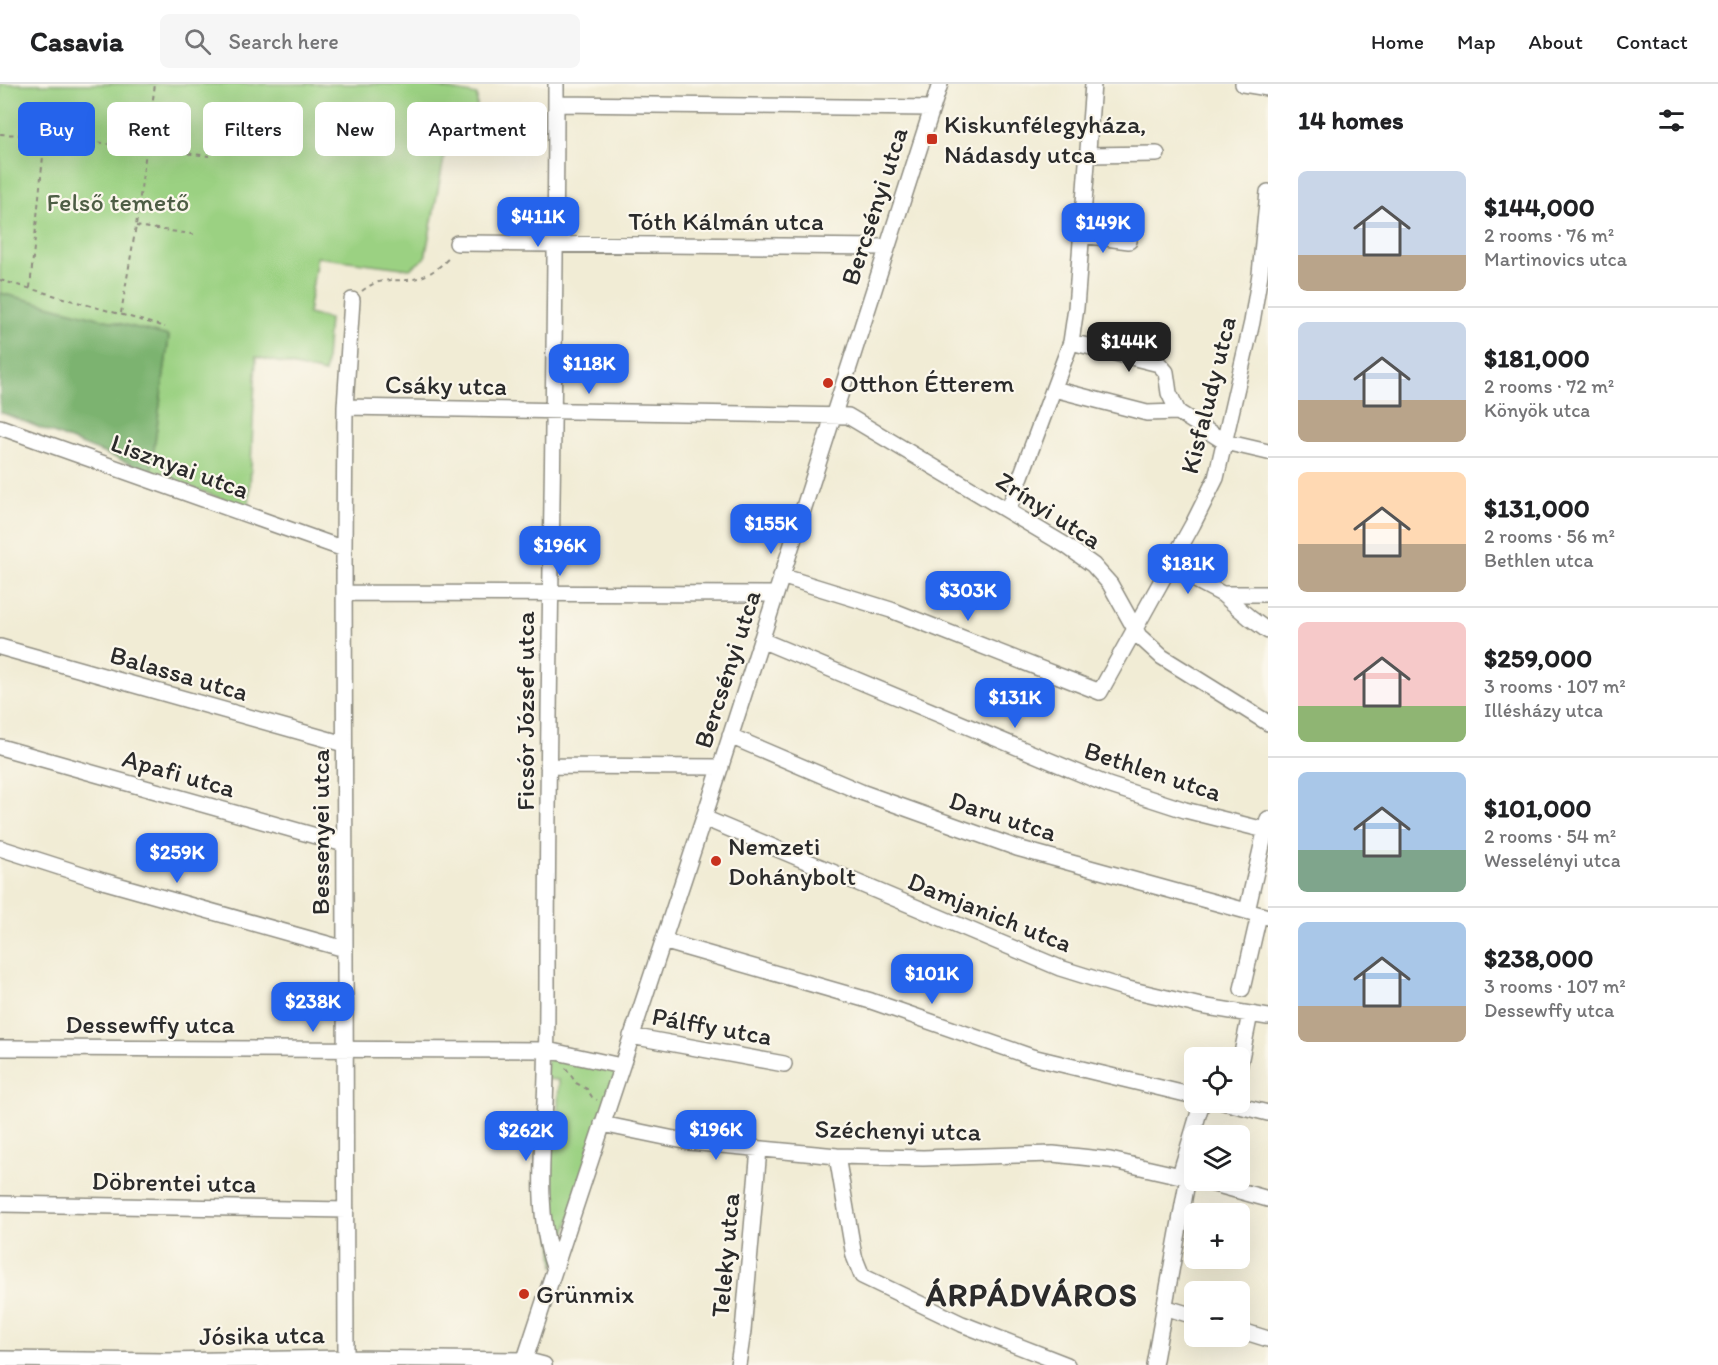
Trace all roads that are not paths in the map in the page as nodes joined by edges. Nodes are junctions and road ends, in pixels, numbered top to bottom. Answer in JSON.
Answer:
{"nodes":[{"id":1,"x":556,"y":84,"type":"edge"},
{"id":2,"x":940,"y":84,"type":"edge"},
{"id":3,"x":1093,"y":84,"type":"edge"},
{"id":4,"x":1243,"y":84,"type":"edge"},
{"id":5,"x":1268,"y":88,"type":"edge"},
{"id":6,"x":556,"y":104,"type":"junction"},
{"id":7,"x":931,"y":108,"type":"junction"},
{"id":8,"x":1157,"y":154,"type":"dead end"},
{"id":9,"x":1088,"y":155,"type":"junction"},
{"id":10,"x":1268,"y":192,"type":"edge"},
{"id":11,"x":1082,"y":235,"type":"junction"},
{"id":12,"x":1129,"y":241,"type":"dead end"},
{"id":13,"x":457,"y":243,"type":"road end"},
{"id":14,"x":554,"y":244,"type":"junction"},
{"id":15,"x":886,"y":247,"type":"junction"},
{"id":16,"x":1264,"y":275,"type":"edge"},
{"id":17,"x":352,"y":300,"type":"road end"},
{"id":18,"x":1071,"y":342,"type":"junction"},
{"id":19,"x":1054,"y":389,"type":"junction"},
{"id":20,"x":345,"y":407,"type":"junction"},
{"id":21,"x":554,"y":411,"type":"junction"},
{"id":22,"x":1178,"y":412,"type":"junction"},
{"id":23,"x":833,"y":414,"type":"junction"},
{"id":24,"x":0,"y":427,"type":"edge"},
{"id":25,"x":1225,"y":442,"type":"junction"},
{"id":26,"x":1268,"y":452,"type":"edge"},
{"id":27,"x":1008,"y":511,"type":"junction"},
{"id":28,"x":344,"y":549,"type":"junction"},
{"id":29,"x":1169,"y":566,"type":"junction"},
{"id":30,"x":781,"y":576,"type":"junction"},
{"id":31,"x":344,"y":593,"type":"junction"},
{"id":32,"x":550,"y":594,"type":"junction"},
{"id":33,"x":776,"y":594,"type":"junction"},
{"id":34,"x":1222,"y":594,"type":"junction"},
{"id":35,"x":1268,"y":594,"type":"edge"},
{"id":36,"x":1134,"y":627,"type":"junction"},
{"id":37,"x":1268,"y":631,"type":"edge"},
{"id":38,"x":761,"y":640,"type":"junction"},
{"id":39,"x":0,"y":647,"type":"edge"},
{"id":40,"x":1268,"y":723,"type":"edge"},
{"id":41,"x":730,"y":736,"type":"junction"},
{"id":42,"x":344,"y":744,"type":"junction"},
{"id":43,"x":0,"y":747,"type":"edge"},
{"id":44,"x":548,"y":766,"type":"junction"},
{"id":45,"x":720,"y":767,"type":"junction"},
{"id":46,"x":704,"y":818,"type":"junction"},
{"id":47,"x":1267,"y":824,"type":"edge"},
{"id":48,"x":344,"y":844,"type":"junction"},
{"id":49,"x":0,"y":848,"type":"edge"},
{"id":50,"x":1258,"y":914,"type":"edge"},
{"id":51,"x":663,"y":940,"type":"junction"},
{"id":52,"x":345,"y":949,"type":"junction"},
{"id":53,"x":1242,"y":989,"type":"dead end"},
{"id":54,"x":1251,"y":1014,"type":"junction"},
{"id":55,"x":1268,"y":1017,"type":"edge"},
{"id":56,"x":631,"y":1036,"type":"junction"},
{"id":57,"x":1244,"y":1047,"type":"edge"},
{"id":58,"x":0,"y":1048,"type":"edge"},
{"id":59,"x":345,"y":1049,"type":"junction"},
{"id":60,"x":547,"y":1056,"type":"junction"},
{"id":61,"x":784,"y":1064,"type":"dead end"},
{"id":62,"x":621,"y":1066,"type":"junction"},
{"id":63,"x":1184,"y":1094,"type":"edge"},
{"id":64,"x":1250,"y":1108,"type":"edge"},
{"id":65,"x":1268,"y":1113,"type":"edge"},
{"id":66,"x":602,"y":1124,"type":"junction"},
{"id":67,"x":759,"y":1149,"type":"junction"},
{"id":68,"x":837,"y":1156,"type":"junction"},
{"id":69,"x":1184,"y":1176,"type":"edge"},
{"id":70,"x":1188,"y":1191,"type":"edge"},
{"id":71,"x":1239,"y":1191,"type":"edge"},
{"id":72,"x":1268,"y":1199,"type":"edge"},
{"id":73,"x":0,"y":1204,"type":"edge"},
{"id":74,"x":346,"y":1210,"type":"junction"},
{"id":75,"x":554,"y":1268,"type":"junction"},
{"id":76,"x":1164,"y":1307,"type":"junction"},
{"id":77,"x":1184,"y":1313,"type":"edge"},
{"id":78,"x":1250,"y":1333,"type":"edge"},
{"id":79,"x":1268,"y":1339,"type":"edge"},
{"id":80,"x":0,"y":1359,"type":"edge"},
{"id":81,"x":346,"y":1362,"type":"edge"},
{"id":82,"x":524,"y":1363,"type":"edge"},
{"id":83,"x":544,"y":1365,"type":"edge"},
{"id":84,"x":738,"y":1365,"type":"edge"},
{"id":85,"x":1067,"y":1365,"type":"edge"},
{"id":86,"x":1154,"y":1365,"type":"edge"}],
"edges":[{"from":1,"to":6,"type":"street","name":"Ficsór József utca"},
{"from":2,"to":7,"type":"street","name":"Bercsényi utca"},
{"from":3,"to":9,"type":"street"},
{"from":4,"to":5,"type":"street"},
{"from":6,"to":7,"type":"street"},
{"from":6,"to":14,"type":"street","name":"Ficsór József utca"},
{"from":7,"to":15,"type":"street","name":"Bercsényi utca"},
{"from":8,"to":9,"type":"street"},
{"from":9,"to":11,"type":"street"},
{"from":10,"to":16,"type":"street","name":"Kisfaludy utca"},
{"from":11,"to":12,"type":"street"},
{"from":11,"to":18,"type":"street"},
{"from":13,"to":14,"type":"street","name":"Tóth Kálmán utca"},
{"from":14,"to":15,"type":"street","name":"Tóth Kálmán utca"},
{"from":14,"to":21,"type":"street","name":"Ficsór József utca"},
{"from":15,"to":23,"type":"street","name":"Bercsényi utca"},
{"from":16,"to":25,"type":"street","name":"Kisfaludy utca"},
{"from":17,"to":20,"type":"street","name":"Bessenyei utca"},
{"from":18,"to":19,"type":"street"},
{"from":18,"to":22,"type":"street"},
{"from":19,"to":22,"type":"street"},
{"from":19,"to":27,"type":"street"},
{"from":20,"to":21,"type":"street","name":"Csáky utca"},
{"from":20,"to":28,"type":"street","name":"Bessenyei utca"},
{"from":21,"to":23,"type":"street","name":"Csáky utca"},
{"from":21,"to":32,"type":"street","name":"Ficsór József utca"},
{"from":22,"to":25,"type":"street"},
{"from":23,"to":27,"type":"street","name":"Zrínyi utca"},
{"from":23,"to":30,"type":"street","name":"Bercsényi utca"},
{"from":24,"to":28,"type":"street","name":"Lisznyai utca"},
{"from":25,"to":26,"type":"street"},
{"from":25,"to":29,"type":"street","name":"Kisfaludy utca"},
{"from":27,"to":36,"type":"street","name":"Zrínyi utca"},
{"from":28,"to":31,"type":"street","name":"Bessenyei utca"},
{"from":29,"to":34,"type":"street"},
{"from":29,"to":36,"type":"street","name":"Kisfaludy utca"},
{"from":30,"to":33,"type":"street","name":"Bercsényi utca"},
{"from":30,"to":36,"type":"street","name":"Kisfaludy utca"},
{"from":31,"to":32,"type":"street"},
{"from":31,"to":42,"type":"street","name":"Bessenyei utca"},
{"from":32,"to":33,"type":"street"},
{"from":32,"to":44,"type":"street","name":"Ficsór József utca"},
{"from":33,"to":38,"type":"street","name":"Bercsényi utca"},
{"from":34,"to":35,"type":"street"},
{"from":34,"to":37,"type":"street"},
{"from":36,"to":40,"type":"street","name":"Zrínyi utca"},
{"from":38,"to":41,"type":"street","name":"Bercsényi utca"},
{"from":38,"to":47,"type":"street","name":"Bethlen utca"},
{"from":39,"to":42,"type":"street","name":"Balassa utca"},
{"from":41,"to":45,"type":"street","name":"Bercsényi utca"},
{"from":41,"to":50,"type":"street","name":"Daru utca"},
{"from":42,"to":48,"type":"street","name":"Bessenyei utca"},
{"from":43,"to":48,"type":"street","name":"Apafi utca"},
{"from":44,"to":45,"type":"street"},
{"from":44,"to":60,"type":"street","name":"Ficsór József utca"},
{"from":45,"to":46,"type":"street","name":"Bercsényi utca"},
{"from":46,"to":51,"type":"street","name":"Bercsényi utca"},
{"from":46,"to":54,"type":"street","name":"Damjanich utca"},
{"from":47,"to":50,"type":"street"},
{"from":48,"to":52,"type":"street","name":"Bessenyei utca"},
{"from":49,"to":52,"type":"street"},
{"from":50,"to":53,"type":"street"},
{"from":51,"to":56,"type":"street","name":"Bercsényi utca"},
{"from":51,"to":63,"type":"street"},
{"from":52,"to":59,"type":"street","name":"Bessenyei utca"},
{"from":54,"to":55,"type":"street","name":"Damjanich utca"},
{"from":54,"to":57,"type":"street"},
{"from":56,"to":61,"type":"street","name":"Pálffy utca"},
{"from":56,"to":62,"type":"street","name":"Bercsényi utca"},
{"from":58,"to":59,"type":"street","name":"Dessewffy utca"},
{"from":59,"to":60,"type":"street","name":"Dessewffy utca"},
{"from":59,"to":74,"type":"street","name":"Bessenyei utca"},
{"from":60,"to":62,"type":"street","name":"Dessewffy utca"},
{"from":60,"to":75,"type":"street"},
{"from":62,"to":66,"type":"street","name":"Bercsényi utca"},
{"from":64,"to":65,"type":"street"},
{"from":66,"to":67,"type":"street","name":"Széchenyi utca"},
{"from":66,"to":75,"type":"street","name":"Bercsényi utca"},
{"from":67,"to":68,"type":"street","name":"Széchenyi utca"},
{"from":67,"to":84,"type":"street","name":"Teleky utca"},
{"from":68,"to":69,"type":"street","name":"Széchenyi utca"},
{"from":68,"to":85,"type":"street"},
{"from":70,"to":76,"type":"street"},
{"from":71,"to":72,"type":"street","name":"Széchenyi utca"},
{"from":73,"to":74,"type":"street","name":"Döbrentei utca"},
{"from":74,"to":81,"type":"street","name":"Bessenyei utca"},
{"from":75,"to":82,"type":"street","name":"Bercsényi utca"},
{"from":76,"to":77,"type":"street"},
{"from":76,"to":86,"type":"street"},
{"from":78,"to":79,"type":"street"},
{"from":80,"to":81,"type":"street","name":"Jósika utca"},
{"from":81,"to":82,"type":"street","name":"Jósika utca"},
{"from":82,"to":83,"type":"street","name":"Jósika utca"}]}
